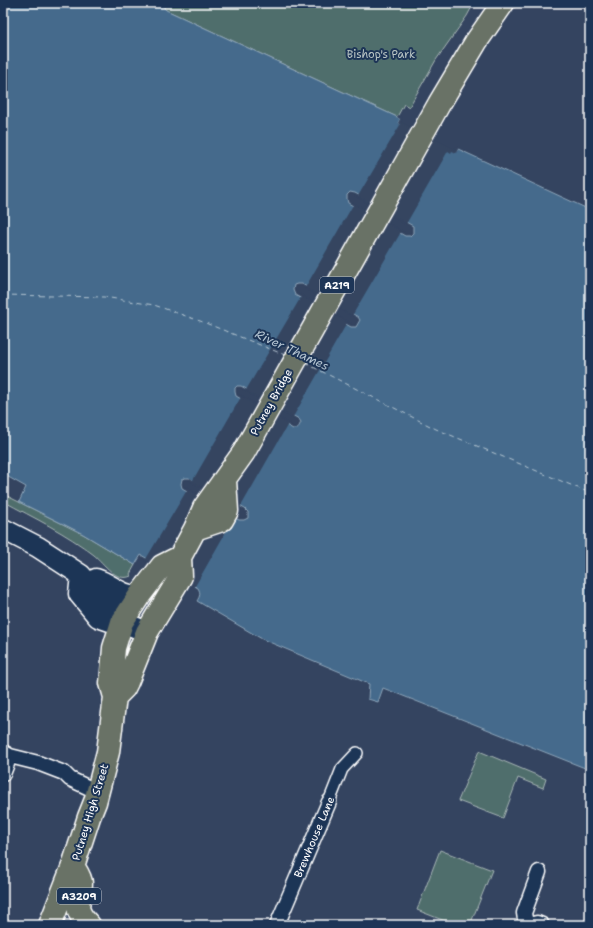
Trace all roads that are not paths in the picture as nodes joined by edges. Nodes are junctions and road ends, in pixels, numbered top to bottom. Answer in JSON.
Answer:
{"nodes":[{"id":1,"x":503,"y":3,"type":"edge"},
{"id":2,"x":3,"y":530,"type":"edge"},
{"id":3,"x":180,"y":557,"type":"junction"},
{"id":4,"x":81,"y":575,"type":"junction"},
{"id":5,"x":144,"y":590,"type":"junction"},
{"id":6,"x":122,"y":622,"type":"junction"},
{"id":7,"x":147,"y":632,"type":"junction"},
{"id":8,"x":115,"y":698,"type":"junction"},
{"id":9,"x":357,"y":753,"type":"dead end"},
{"id":10,"x":7,"y":754,"type":"edge"},
{"id":11,"x":3,"y":774,"type":"edge"},
{"id":12,"x":98,"y":792,"type":"junction"},
{"id":13,"x":328,"y":802,"type":"joint"},
{"id":14,"x":73,"y":866,"type":"junction"},
{"id":15,"x":539,"y":872,"type":"dead end"},
{"id":16,"x":52,"y":924,"type":"edge"},
{"id":17,"x":89,"y":925,"type":"edge"},
{"id":18,"x":277,"y":925,"type":"edge"},
{"id":19,"x":529,"y":925,"type":"edge"},
{"id":20,"x":542,"y":925,"type":"edge"}],
"edges":[{"from":1,"to":3,"type":"main road","name":"Putney Bridge","number":"A219"},
{"from":2,"to":4,"type":"main road"},
{"from":3,"to":5,"type":"main road"},
{"from":3,"to":7,"type":"main road"},
{"from":4,"to":5,"type":"main road"},
{"from":4,"to":6,"type":"main road"},
{"from":5,"to":6,"type":"main road"},
{"from":6,"to":7,"type":"main road"},
{"from":6,"to":8,"type":"main road"},
{"from":7,"to":8,"type":"main road","name":"Putney High Street"},
{"from":8,"to":12,"type":"main road","name":"Putney High Street"},
{"from":9,"to":13,"type":"street","name":"Brewhouse Lane"},
{"from":10,"to":11,"type":"street"},
{"from":10,"to":12,"type":"street"},
{"from":12,"to":14,"type":"main road","name":"Putney High Street"},
{"from":13,"to":18,"type":"street","name":"Brewhouse Lane"},
{"from":14,"to":16,"type":"main road","name":"Putney High Street"},
{"from":14,"to":17,"type":"main road","number":"A3209"},
{"from":15,"to":19,"type":"street"},
{"from":19,"to":20,"type":"street"}]}
